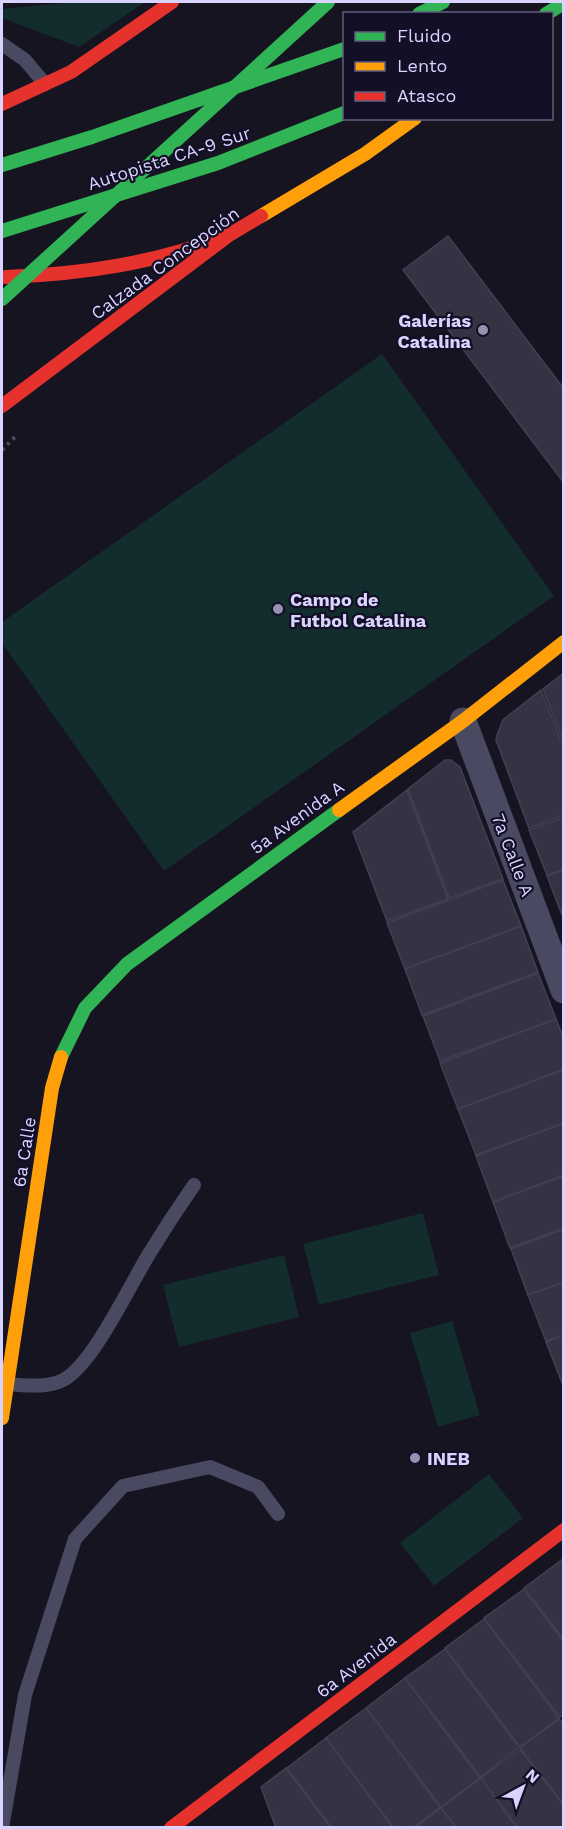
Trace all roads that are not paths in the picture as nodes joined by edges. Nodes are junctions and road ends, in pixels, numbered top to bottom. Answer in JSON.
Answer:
{"nodes":[{"id":1,"x":172,"y":2,"type":"edge"},
{"id":2,"x":328,"y":2,"type":"edge"},
{"id":3,"x":444,"y":2,"type":"edge"},
{"id":4,"x":564,"y":3,"type":"edge"},
{"id":5,"x":423,"y":12,"type":"edge"},
{"id":6,"x":549,"y":12,"type":"edge"},
{"id":7,"x":2,"y":44,"type":"edge"},
{"id":8,"x":343,"y":50,"type":"edge"},
{"id":9,"x":45,"y":84,"type":"junction"},
{"id":10,"x":2,"y":104,"type":"edge"},
{"id":11,"x":343,"y":114,"type":"edge"},
{"id":12,"x":412,"y":120,"type":"edge"},
{"id":13,"x":2,"y":165,"type":"edge"},
{"id":14,"x":2,"y":231,"type":"edge"},
{"id":15,"x":229,"y":235,"type":"junction"},
{"id":16,"x":2,"y":277,"type":"edge"},
{"id":17,"x":2,"y":299,"type":"edge"},
{"id":18,"x":2,"y":406,"type":"edge"},
{"id":19,"x":564,"y":642,"type":"edge"},
{"id":20,"x":463,"y":721,"type":"junction"},
{"id":21,"x":564,"y":990,"type":"edge"},
{"id":22,"x":68,"y":1036,"type":"joint"},
{"id":23,"x":194,"y":1185,"type":"dead end"},
{"id":24,"x":7,"y":1384,"type":"junction"},
{"id":25,"x":2,"y":1418,"type":"edge"},
{"id":26,"x":278,"y":1514,"type":"dead end"},
{"id":27,"x":564,"y":1530,"type":"edge"},
{"id":28,"x":2,"y":1827,"type":"edge"},
{"id":29,"x":171,"y":1827,"type":"edge"}],
"edges":[{"from":1,"to":9,"type":"main road"},
{"from":2,"to":17,"type":"main road","bridge":true},
{"from":3,"to":5,"type":"main road"},
{"from":4,"to":6,"type":"main road"},
{"from":7,"to":9,"type":"lane"},
{"from":8,"to":13,"type":"main road"},
{"from":9,"to":10,"type":"main road"},
{"from":11,"to":14,"type":"main road","name":"Autopista CA-9 Sur"},
{"from":12,"to":15,"type":"main road","name":"Calzada Concepción"},
{"from":15,"to":16,"type":"main road"},
{"from":15,"to":18,"type":"main road","name":"Calzada Concepción"},
{"from":19,"to":20,"type":"main road","name":"5a Avenida A"},
{"from":20,"to":21,"type":"street","name":"7a Calle A"},
{"from":20,"to":22,"type":"main road","name":"5a Avenida A"},
{"from":22,"to":24,"type":"main road","name":"6a Calle"},
{"from":23,"to":24,"type":"lane"},
{"from":24,"to":25,"type":"main road","name":"6a Calle"},
{"from":26,"to":28,"type":"lane"},
{"from":27,"to":29,"type":"main road","name":"6a Avenida"}]}
